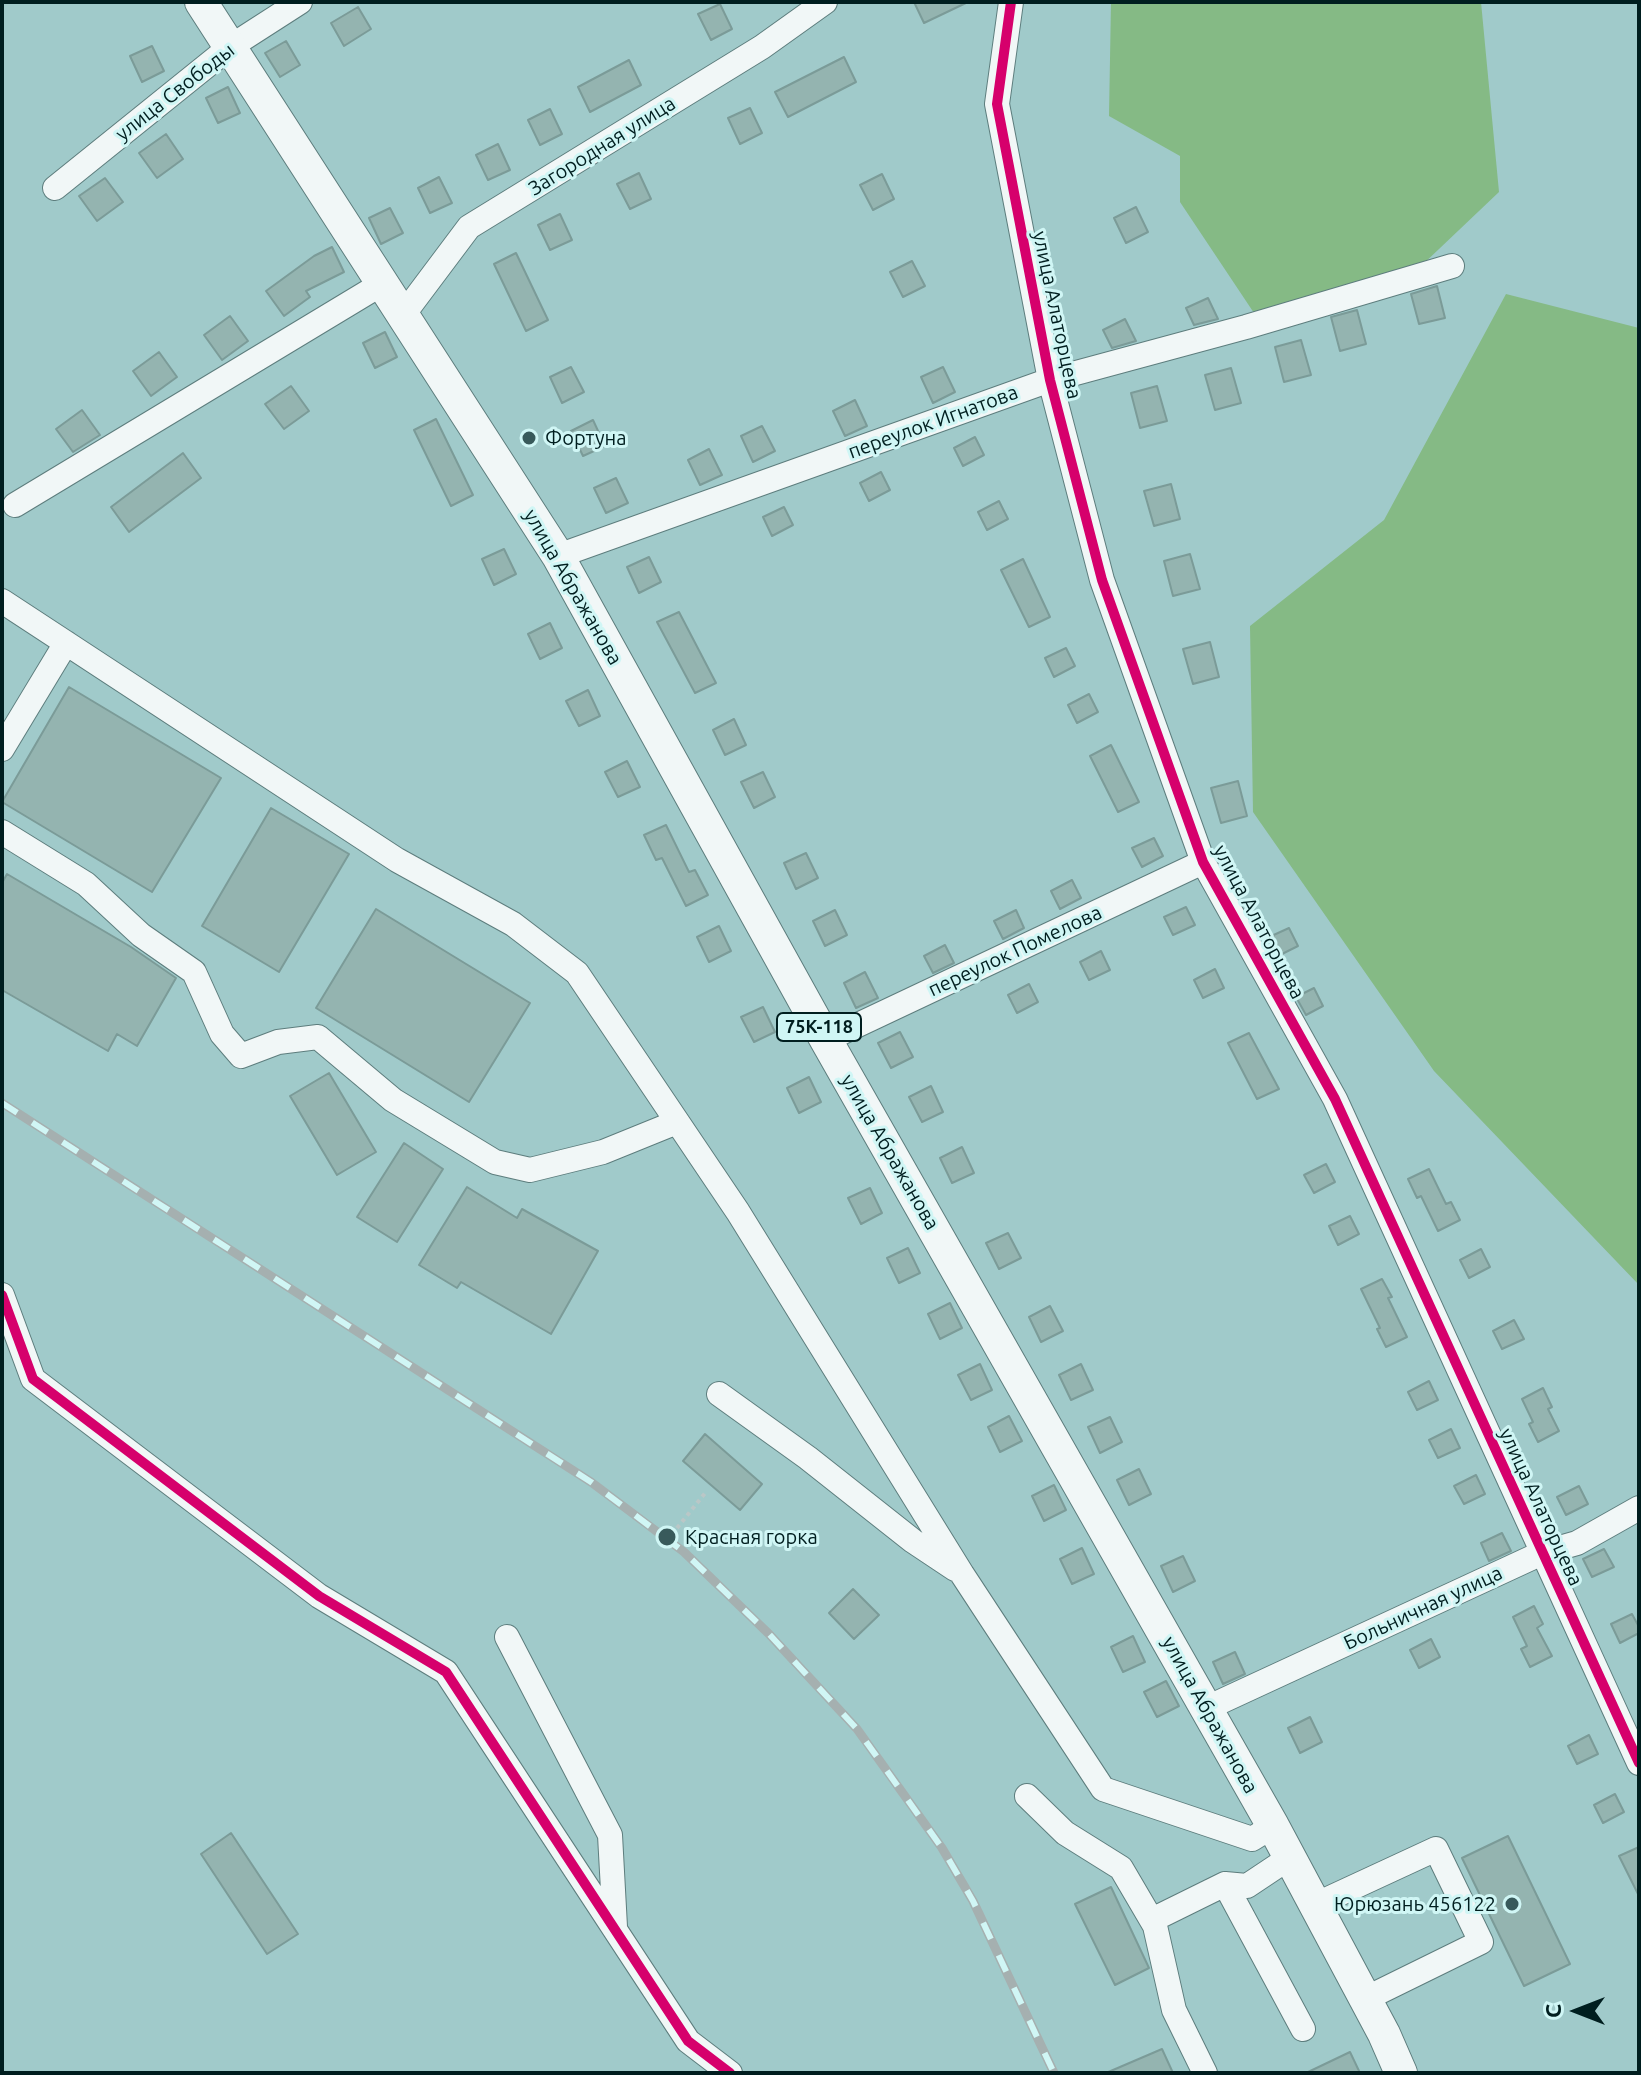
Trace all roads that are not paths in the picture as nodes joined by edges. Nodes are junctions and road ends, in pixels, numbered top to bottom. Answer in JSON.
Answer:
{"nodes":[{"id":1,"x":201,"y":2,"type":"edge"},
{"id":2,"x":300,"y":2,"type":"edge"},
{"id":3,"x":825,"y":2,"type":"edge"},
{"id":4,"x":1011,"y":2,"type":"edge"},
{"id":5,"x":230,"y":47,"type":"junction"},
{"id":6,"x":55,"y":188,"type":"dead end"},
{"id":7,"x":1452,"y":266,"type":"dead end"},
{"id":8,"x":383,"y":283,"type":"junction"},
{"id":9,"x":403,"y":315,"type":"junction"},
{"id":10,"x":1050,"y":380,"type":"junction"},
{"id":11,"x":15,"y":505,"type":"dead end"},
{"id":12,"x":558,"y":556,"type":"junction"},
{"id":13,"x":2,"y":601,"type":"edge"},
{"id":14,"x":66,"y":643,"type":"junction"},
{"id":15,"x":2,"y":749,"type":"edge"},
{"id":16,"x":2,"y":832,"type":"edge"},
{"id":17,"x":1203,"y":862,"type":"junction"},
{"id":18,"x":826,"y":1040,"type":"junction"},
{"id":19,"x":677,"y":1122,"type":"junction"},
{"id":20,"x":2,"y":1295,"type":"edge"},
{"id":21,"x":719,"y":1394,"type":"dead end"},
{"id":22,"x":1639,"y":1508,"type":"edge"},
{"id":23,"x":1542,"y":1553,"type":"junction"},
{"id":24,"x":962,"y":1574,"type":"junction"},
{"id":25,"x":507,"y":1637,"type":"dead end"},
{"id":26,"x":1207,"y":1708,"type":"junction"},
{"id":27,"x":1639,"y":1763,"type":"edge"},
{"id":28,"x":1027,"y":1796,"type":"dead end"},
{"id":29,"x":1273,"y":1826,"type":"junction"},
{"id":30,"x":1289,"y":1858,"type":"junction"},
{"id":31,"x":1225,"y":1884,"type":"junction"},
{"id":32,"x":1315,"y":1905,"type":"junction"},
{"id":33,"x":1152,"y":1920,"type":"junction"},
{"id":34,"x":615,"y":1929,"type":"junction"},
{"id":35,"x":1365,"y":1999,"type":"junction"},
{"id":36,"x":1303,"y":2029,"type":"dead end"},
{"id":37,"x":730,"y":2073,"type":"edge"},
{"id":38,"x":1205,"y":2073,"type":"edge"},
{"id":39,"x":1401,"y":2073,"type":"edge"}],
"edges":[{"from":1,"to":5,"type":"main road","name":"улица Абражанова","number":"75К-118"},
{"from":2,"to":5,"type":"street","name":"улица Свободы"},
{"from":3,"to":9,"type":"street","name":"Загородная улица"},
{"from":4,"to":10,"type":"street","name":"улица Алаторцева"},
{"from":5,"to":6,"type":"street","name":"улица Свободы"},
{"from":5,"to":8,"type":"main road","name":"улица Абражанова","number":"75К-118"},
{"from":7,"to":10,"type":"street","name":"переулок Игнатова"},
{"from":8,"to":9,"type":"main road","name":"улица Абражанова","number":"75К-118"},
{"from":8,"to":11,"type":"street"},
{"from":9,"to":12,"type":"main road","name":"улица Абражанова","number":"75К-118"},
{"from":10,"to":12,"type":"street","name":"переулок Игнатова"},
{"from":10,"to":17,"type":"street","name":"улица Алаторцева"},
{"from":12,"to":18,"type":"main road","name":"улица Абражанова","number":"75К-118"},
{"from":13,"to":14,"type":"street"},
{"from":14,"to":15,"type":"street"},
{"from":14,"to":19,"type":"street"},
{"from":16,"to":19,"type":"street"},
{"from":17,"to":18,"type":"street","name":"переулок Помелова"},
{"from":17,"to":23,"type":"street","name":"улица Алаторцева"},
{"from":18,"to":26,"type":"main road","name":"улица Абражанова","number":"75К-118"},
{"from":19,"to":24,"type":"street"},
{"from":20,"to":34,"type":"street"},
{"from":21,"to":24,"type":"street"},
{"from":22,"to":23,"type":"street","name":"Больничная улица"},
{"from":23,"to":26,"type":"street","name":"Больничная улица"},
{"from":23,"to":27,"type":"street","name":"улица Алаторцева"},
{"from":24,"to":29,"type":"street"},
{"from":25,"to":34,"type":"street"},
{"from":26,"to":29,"type":"main road","name":"улица Абражанова","number":"75К-118"},
{"from":28,"to":33,"type":"street"},
{"from":29,"to":30,"type":"main road","name":"улица Абражанова","number":"75К-118"},
{"from":30,"to":31,"type":"street"},
{"from":30,"to":32,"type":"main road","name":"улица Абражанова","number":"75К-118"},
{"from":31,"to":33,"type":"street"},
{"from":31,"to":36,"type":"street"},
{"from":32,"to":35,"type":"main road","name":"улица Абражанова","number":"75К-118"},
{"from":32,"to":35,"type":"street"},
{"from":33,"to":38,"type":"street"},
{"from":34,"to":37,"type":"street"},
{"from":35,"to":39,"type":"main road","name":"улица Абражанова","number":"75К-118"}]}
